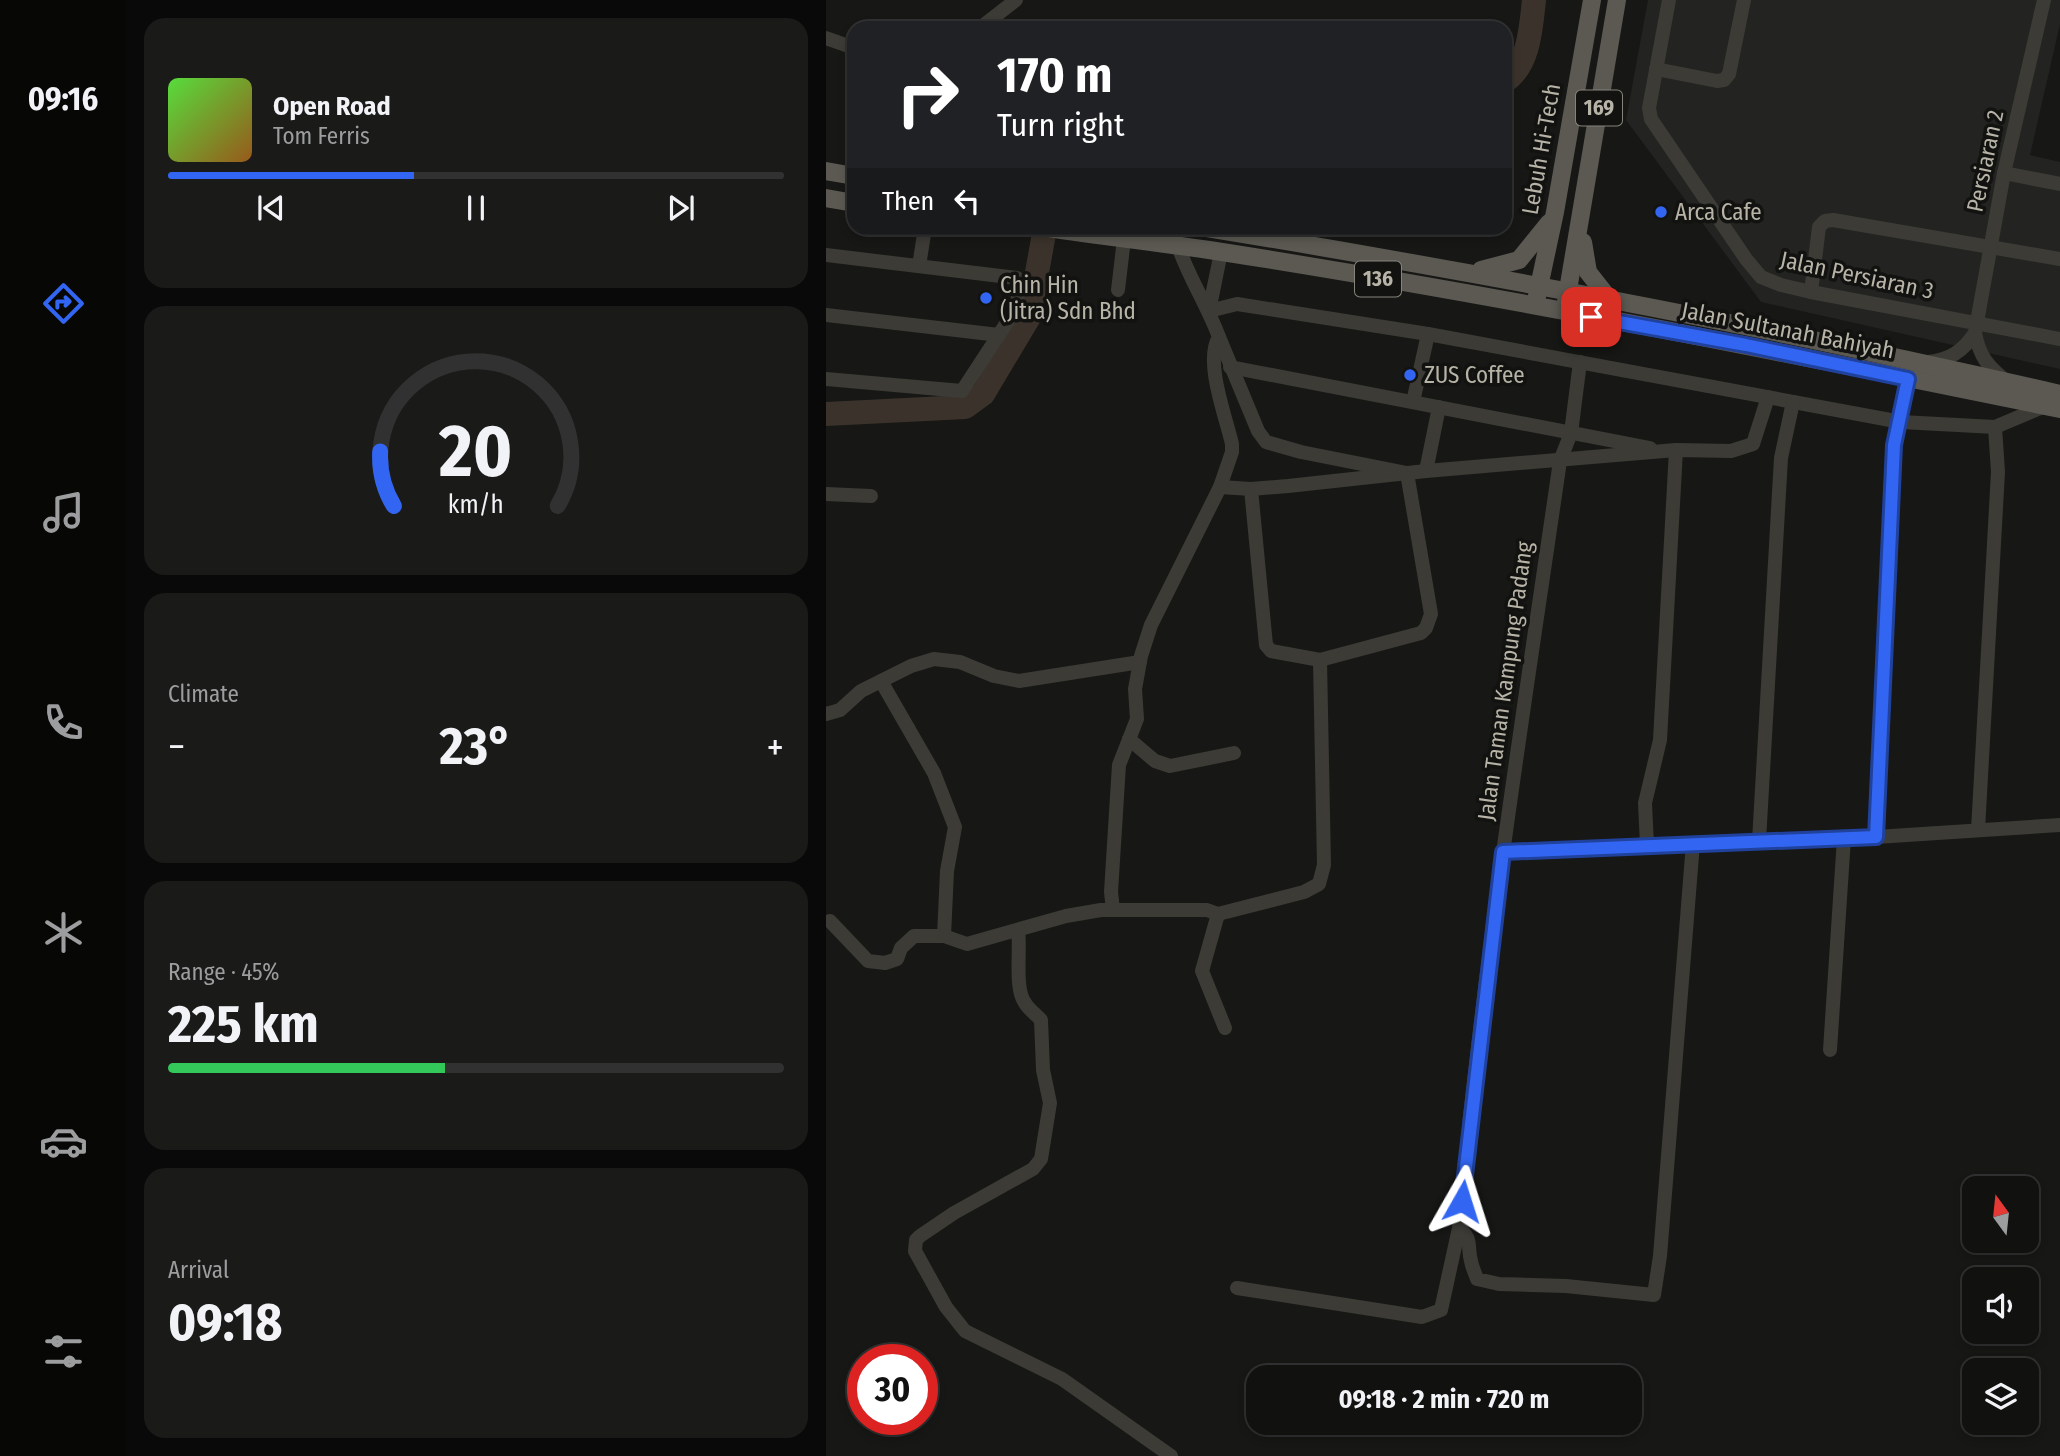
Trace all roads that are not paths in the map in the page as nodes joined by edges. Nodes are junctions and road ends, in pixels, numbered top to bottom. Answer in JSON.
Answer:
{"nodes":[{"id":1,"x":1016,"y":0,"type":"edge"},
{"id":2,"x":1592,"y":0,"type":"edge"},
{"id":3,"x":1617,"y":0,"type":"edge"},
{"id":4,"x":1669,"y":0,"type":"edge"},
{"id":5,"x":1744,"y":0,"type":"edge"},
{"id":6,"x":2043,"y":0,"type":"edge"},
{"id":7,"x":988,"y":21,"type":"edge"},
{"id":8,"x":826,"y":38,"type":"edge"},
{"id":9,"x":847,"y":46,"type":"edge"},
{"id":10,"x":1656,"y":69,"type":"junction"},
{"id":11,"x":826,"y":171,"type":"edge"},
{"id":12,"x":2004,"y":173,"type":"junction"},
{"id":13,"x":847,"y":175,"type":"edge"},
{"id":14,"x":2060,"y":184,"type":"edge"},
{"id":15,"x":826,"y":198,"type":"edge"},
{"id":16,"x":847,"y":202,"type":"edge"},
{"id":17,"x":1555,"y":212,"type":"junction"},
{"id":18,"x":1580,"y":217,"type":"junction"},
{"id":19,"x":924,"y":235,"type":"edge"},
{"id":20,"x":1098,"y":235,"type":"edge"},
{"id":21,"x":1250,"y":235,"type":"edge"},
{"id":22,"x":1124,"y":239,"type":"junction"},
{"id":23,"x":1178,"y":246,"type":"junction"},
{"id":24,"x":1990,"y":246,"type":"junction"},
{"id":25,"x":1221,"y":252,"type":"junction"},
{"id":26,"x":826,"y":255,"type":"edge"},
{"id":27,"x":2060,"y":259,"type":"edge"},
{"id":28,"x":919,"y":266,"type":"junction"},
{"id":29,"x":1471,"y":272,"type":"junction"},
{"id":30,"x":1539,"y":286,"type":"junction"},
{"id":31,"x":1118,"y":290,"type":"dead end"},
{"id":32,"x":1568,"y":292,"type":"junction"},
{"id":33,"x":1811,"y":292,"type":"junction"},
{"id":34,"x":1610,"y":300,"type":"junction"},
{"id":35,"x":1535,"y":307,"type":"junction"},
{"id":36,"x":1209,"y":311,"type":"junction"},
{"id":37,"x":1565,"y":312,"type":"junction"},
{"id":38,"x":826,"y":314,"type":"edge"},
{"id":39,"x":1975,"y":328,"type":"junction"},
{"id":40,"x":1428,"y":334,"type":"junction"},
{"id":41,"x":999,"y":335,"type":"junction"},
{"id":42,"x":1219,"y":337,"type":"junction"},
{"id":43,"x":2060,"y":339,"type":"edge"},
{"id":44,"x":1580,"y":362,"type":"junction"},
{"id":45,"x":1923,"y":363,"type":"junction"},
{"id":46,"x":1230,"y":367,"type":"junction"},
{"id":47,"x":826,"y":379,"type":"edge"},
{"id":48,"x":1908,"y":379,"type":"junction"},
{"id":49,"x":2007,"y":382,"type":"junction"},
{"id":50,"x":2060,"y":394,"type":"edge"},
{"id":51,"x":1769,"y":397,"type":"junction"},
{"id":52,"x":1413,"y":402,"type":"junction"},
{"id":53,"x":1793,"y":402,"type":"junction"},
{"id":54,"x":1439,"y":407,"type":"junction"},
{"id":55,"x":2052,"y":408,"type":"edge"},
{"id":56,"x":1901,"y":422,"type":"junction"},
{"id":57,"x":1995,"y":427,"type":"junction"},
{"id":58,"x":1571,"y":433,"type":"junction"},
{"id":59,"x":1671,"y":450,"type":"junction"},
{"id":60,"x":1560,"y":461,"type":"junction"},
{"id":61,"x":1426,"y":471,"type":"junction"},
{"id":62,"x":1406,"y":473,"type":"junction"},
{"id":63,"x":1220,"y":486,"type":"junction"},
{"id":64,"x":1251,"y":489,"type":"junction"},
{"id":65,"x":826,"y":494,"type":"edge"},
{"id":66,"x":872,"y":496,"type":"dead end"},
{"id":67,"x":1320,"y":660,"type":"junction"},
{"id":68,"x":1140,"y":662,"type":"junction"},
{"id":69,"x":881,"y":681,"type":"junction"},
{"id":70,"x":826,"y":715,"type":"edge"},
{"id":71,"x":1129,"y":739,"type":"junction"},
{"id":72,"x":1234,"y":753,"type":"dead end"},
{"id":73,"x":2060,"y":825,"type":"edge"},
{"id":74,"x":1978,"y":830,"type":"junction"},
{"id":75,"x":1876,"y":837,"type":"junction"},
{"id":76,"x":1844,"y":838,"type":"junction"},
{"id":77,"x":1759,"y":841,"type":"junction"},
{"id":78,"x":1693,"y":844,"type":"junction"},
{"id":79,"x":1647,"y":845,"type":"junction"},
{"id":80,"x":1503,"y":852,"type":"junction"},
{"id":81,"x":1113,"y":910,"type":"junction"},
{"id":82,"x":1218,"y":914,"type":"junction"},
{"id":83,"x":830,"y":921,"type":"dead end"},
{"id":84,"x":1018,"y":930,"type":"junction"},
{"id":85,"x":944,"y":936,"type":"junction"},
{"id":86,"x":1225,"y":1028,"type":"dead end"},
{"id":87,"x":1830,"y":1050,"type":"dead end"},
{"id":88,"x":1459,"y":1228,"type":"junction"},
{"id":89,"x":1237,"y":1288,"type":"dead end"},
{"id":90,"x":1171,"y":1456,"type":"edge"}],
"edges":[{"from":1,"to":7,"type":"street"},
{"from":2,"to":17,"type":"main road","name":"Lebuh Hi-Tech","number":"169"},
{"from":3,"to":18,"type":"main road","number":"169"},
{"from":4,"to":10,"type":"street"},
{"from":5,"to":10,"type":"street"},
{"from":6,"to":12,"type":"street","name":"Persiaran 2"},
{"from":8,"to":9,"type":"street"},
{"from":10,"to":33,"type":"street","name":"Jalan Persiaran 3"},
{"from":11,"to":13,"type":"main road"},
{"from":12,"to":14,"type":"street"},
{"from":12,"to":24,"type":"street","name":"Persiaran 2"},
{"from":15,"to":16,"type":"main road"},
{"from":17,"to":29,"type":"main road"},
{"from":17,"to":30,"type":"main road","name":"Lebuh Hi-Tech","number":"169"},
{"from":18,"to":32,"type":"main road","number":"169"},
{"from":18,"to":34,"type":"main road"},
{"from":19,"to":28,"type":"street"},
{"from":20,"to":22,"type":"main road","name":"Jalan Sultanah Bahiyah","number":"136"},
{"from":21,"to":29,"type":"main road","name":"Jalan Sultanah Bahiyah","number":"136"},
{"from":22,"to":23,"type":"main road","name":"Jalan Sultanah Bahiyah","number":"136"},
{"from":22,"to":31,"type":"street"},
{"from":23,"to":25,"type":"main road","name":"Jalan Sultanah Bahiyah","number":"136"},
{"from":23,"to":36,"type":"street"},
{"from":24,"to":27,"type":"street"},
{"from":24,"to":33,"type":"street"},
{"from":24,"to":39,"type":"street","name":"Persiaran 2"},
{"from":25,"to":35,"type":"main road","name":"Jalan Sultanah Bahiyah","number":"136"},
{"from":25,"to":36,"type":"street"},
{"from":26,"to":28,"type":"street"},
{"from":28,"to":41,"type":"street"},
{"from":29,"to":30,"type":"main road","name":"Jalan Sultanah Bahiyah","number":"136"},
{"from":30,"to":32,"type":"main road","name":"Jalan Sultanah Bahiyah","number":"136"},
{"from":30,"to":35,"type":"main road","name":"Lebuh Hi-Tech","number":"169"},
{"from":32,"to":34,"type":"main road","name":"Jalan Sultanah Bahiyah","number":"136"},
{"from":32,"to":37,"type":"main road","number":"169"},
{"from":33,"to":39,"type":"street","name":"Jalan Persiaran 3"},
{"from":34,"to":45,"type":"main road","name":"Jalan Sultanah Bahiyah","number":"136"},
{"from":35,"to":37,"type":"main road","name":"Jalan Sultanah Bahiyah","number":"136"},
{"from":36,"to":40,"type":"street"},
{"from":36,"to":42,"type":"street"},
{"from":37,"to":48,"type":"main road","name":"Jalan Sultanah Bahiyah","number":"136"},
{"from":38,"to":41,"type":"street"},
{"from":39,"to":43,"type":"street","name":"Jalan Persiaran 3"},
{"from":39,"to":45,"type":"street"},
{"from":39,"to":49,"type":"street"},
{"from":40,"to":44,"type":"street"},
{"from":40,"to":52,"type":"street"},
{"from":41,"to":47,"type":"street"},
{"from":42,"to":46,"type":"street"},
{"from":42,"to":63,"type":"street"},
{"from":44,"to":51,"type":"street"},
{"from":44,"to":58,"type":"street","name":"Jalan Taman Kampung Padang"},
{"from":45,"to":49,"type":"main road","name":"Jalan Sultanah Bahiyah","number":"136"},
{"from":46,"to":52,"type":"street"},
{"from":46,"to":62,"type":"street"},
{"from":48,"to":55,"type":"main road","name":"Jalan Sultanah Bahiyah","number":"136"},
{"from":48,"to":56,"type":"street"},
{"from":49,"to":50,"type":"main road","name":"Jalan Sultanah Bahiyah","number":"136"},
{"from":51,"to":53,"type":"street"},
{"from":51,"to":59,"type":"street"},
{"from":52,"to":54,"type":"street"},
{"from":53,"to":56,"type":"street"},
{"from":53,"to":77,"type":"street"},
{"from":54,"to":58,"type":"street"},
{"from":54,"to":61,"type":"street"},
{"from":55,"to":57,"type":"street"},
{"from":56,"to":57,"type":"street"},
{"from":56,"to":75,"type":"street"},
{"from":57,"to":74,"type":"street"},
{"from":58,"to":59,"type":"street"},
{"from":58,"to":60,"type":"street","name":"Jalan Taman Kampung Padang"},
{"from":59,"to":60,"type":"street"},
{"from":59,"to":79,"type":"street"},
{"from":60,"to":61,"type":"street"},
{"from":60,"to":80,"type":"street","name":"Jalan Taman Kampung Padang"},
{"from":61,"to":62,"type":"street"},
{"from":62,"to":64,"type":"street"},
{"from":62,"to":67,"type":"street"},
{"from":63,"to":64,"type":"street"},
{"from":63,"to":68,"type":"street"},
{"from":64,"to":67,"type":"street"},
{"from":65,"to":66,"type":"street"},
{"from":67,"to":82,"type":"street"},
{"from":68,"to":69,"type":"street"},
{"from":68,"to":71,"type":"street"},
{"from":69,"to":70,"type":"street"},
{"from":69,"to":85,"type":"street"},
{"from":71,"to":72,"type":"street"},
{"from":71,"to":81,"type":"street"},
{"from":73,"to":74,"type":"street"},
{"from":74,"to":75,"type":"street"},
{"from":75,"to":76,"type":"street"},
{"from":76,"to":77,"type":"street"},
{"from":76,"to":87,"type":"street"},
{"from":77,"to":78,"type":"street"},
{"from":78,"to":79,"type":"street"},
{"from":78,"to":88,"type":"street","name":"Jalan Taman Kampung Padang"},
{"from":79,"to":80,"type":"street"},
{"from":80,"to":88,"type":"street","name":"Jalan Taman Kampung Padang"},
{"from":81,"to":82,"type":"street"},
{"from":81,"to":84,"type":"street"},
{"from":82,"to":86,"type":"street"},
{"from":83,"to":85,"type":"street"},
{"from":84,"to":85,"type":"street"},
{"from":84,"to":90,"type":"street"},
{"from":88,"to":89,"type":"street"}]}
